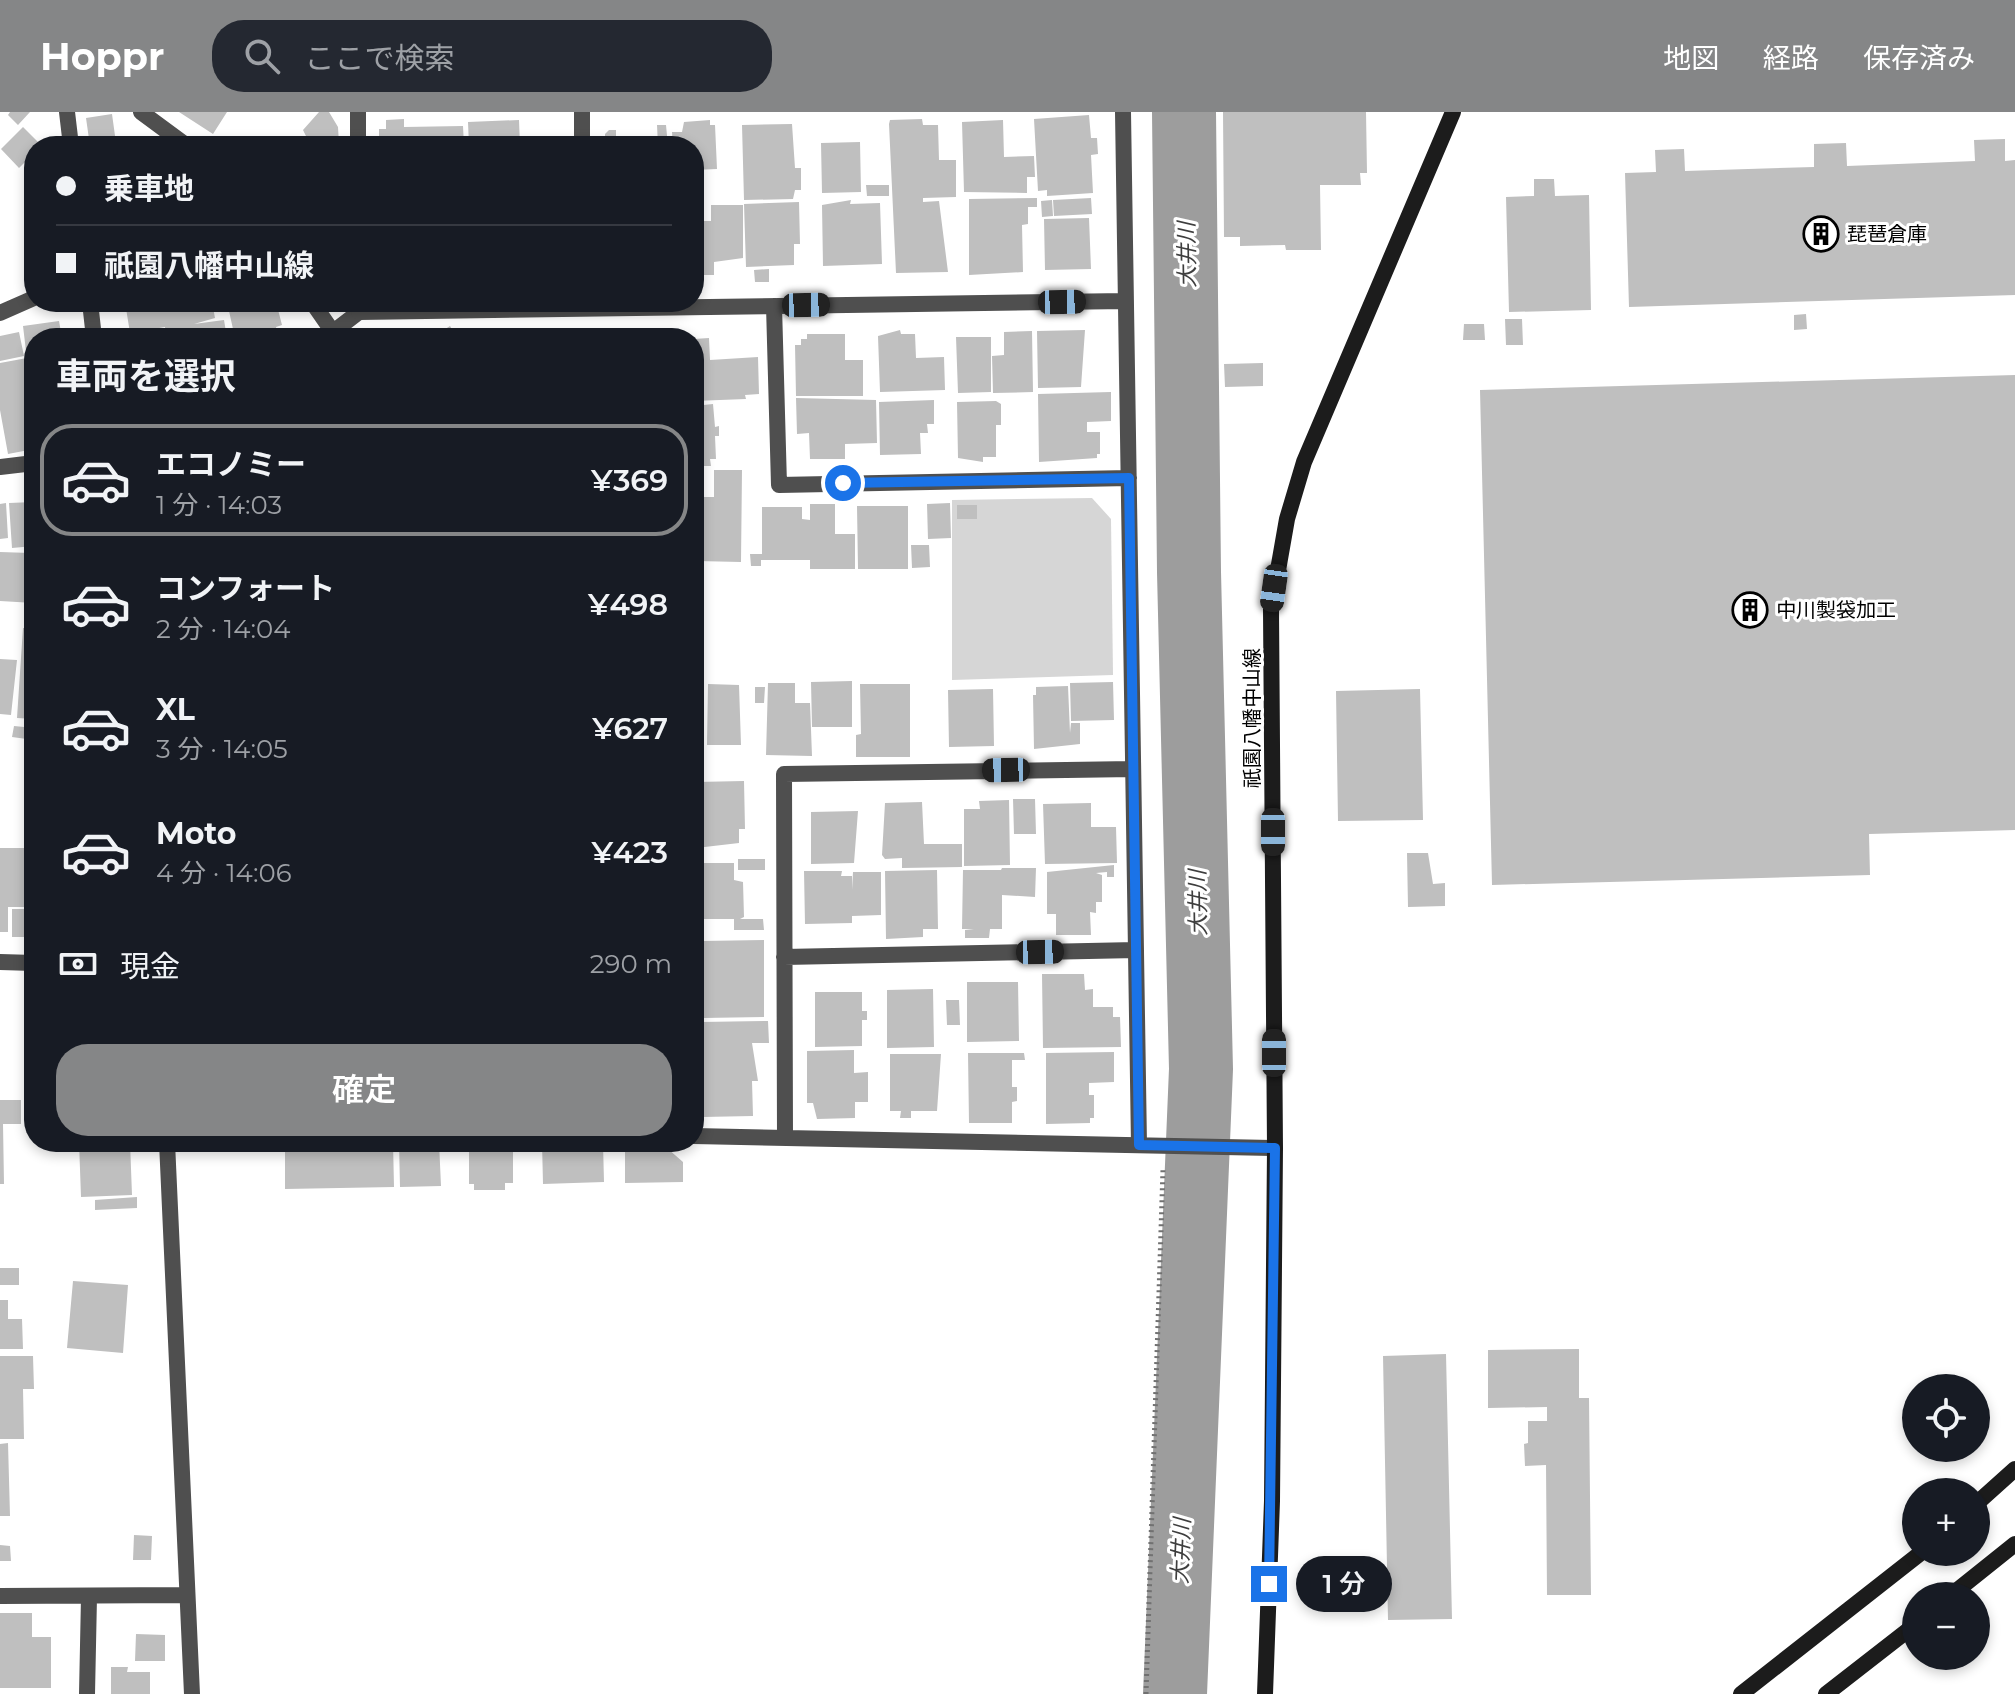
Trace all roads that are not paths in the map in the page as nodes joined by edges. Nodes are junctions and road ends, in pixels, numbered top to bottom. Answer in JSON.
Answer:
{"nodes":[{"id":1,"x":67,"y":112,"type":"edge"},
{"id":2,"x":141,"y":112,"type":"edge"},
{"id":3,"x":358,"y":112,"type":"edge"},
{"id":4,"x":582,"y":112,"type":"edge"},
{"id":5,"x":1123,"y":112,"type":"edge"},
{"id":6,"x":1453,"y":112,"type":"edge"},
{"id":7,"x":70,"y":136,"type":"edge"},
{"id":8,"x":173,"y":136,"type":"edge"},
{"id":9,"x":358,"y":136,"type":"edge"},
{"id":10,"x":582,"y":136,"type":"edge"},
{"id":11,"x":1126,"y":301,"type":"junction"},
{"id":12,"x":24,"y":302,"type":"edge"},
{"id":13,"x":704,"y":306,"type":"edge"},
{"id":14,"x":774,"y":306,"type":"junction"},
{"id":15,"x":355,"y":312,"type":"edge"},
{"id":16,"x":0,"y":313,"type":"edge"},
{"id":17,"x":341,"y":328,"type":"edge"},
{"id":18,"x":24,"y":464,"type":"edge"},
{"id":19,"x":0,"y":467,"type":"edge"},
{"id":20,"x":1129,"y":478,"type":"junction"},
{"id":21,"x":1133,"y":769,"type":"junction"},
{"id":22,"x":1136,"y":950,"type":"junction"},
{"id":23,"x":784,"y":957,"type":"junction"},
{"id":24,"x":0,"y":962,"type":"edge"},
{"id":25,"x":24,"y":963,"type":"edge"},
{"id":26,"x":704,"y":1136,"type":"edge"},
{"id":27,"x":785,"y":1138,"type":"junction"},
{"id":28,"x":1139,"y":1145,"type":"junction"},
{"id":29,"x":1275,"y":1148,"type":"junction"},
{"id":30,"x":167,"y":1152,"type":"edge"},
{"id":31,"x":2015,"y":1469,"type":"edge"},
{"id":32,"x":1990,"y":1491,"type":"edge"},
{"id":33,"x":2015,"y":1544,"type":"edge"},
{"id":34,"x":1906,"y":1566,"type":"edge"},
{"id":35,"x":1968,"y":1582,"type":"edge"},
{"id":36,"x":187,"y":1595,"type":"junction"},
{"id":37,"x":0,"y":1596,"type":"edge"},
{"id":38,"x":89,"y":1597,"type":"junction"},
{"id":39,"x":1902,"y":1635,"type":"edge"},
{"id":40,"x":87,"y":1694,"type":"edge"},
{"id":41,"x":192,"y":1694,"type":"edge"},
{"id":42,"x":1265,"y":1694,"type":"edge"},
{"id":43,"x":1741,"y":1694,"type":"edge"},
{"id":44,"x":1826,"y":1694,"type":"edge"}],
"edges":[{"from":1,"to":7,"type":"street"},
{"from":2,"to":8,"type":"street"},
{"from":3,"to":9,"type":"street"},
{"from":4,"to":10,"type":"street"},
{"from":5,"to":11,"type":"street"},
{"from":6,"to":29,"type":"main road","name":"祇園八幡中山線"},
{"from":11,"to":14,"type":"street"},
{"from":11,"to":20,"type":"street"},
{"from":12,"to":16,"type":"street"},
{"from":13,"to":14,"type":"street"},
{"from":14,"to":20,"type":"street"},
{"from":15,"to":17,"type":"street"},
{"from":18,"to":19,"type":"street"},
{"from":20,"to":21,"type":"street"},
{"from":21,"to":22,"type":"street"},
{"from":21,"to":23,"type":"street"},
{"from":22,"to":23,"type":"street"},
{"from":22,"to":28,"type":"street"},
{"from":23,"to":27,"type":"street"},
{"from":24,"to":25,"type":"street"},
{"from":26,"to":27,"type":"street"},
{"from":27,"to":28,"type":"street"},
{"from":28,"to":29,"type":"street"},
{"from":29,"to":42,"type":"main road","name":"祇園八幡中山線"},
{"from":30,"to":36,"type":"street"},
{"from":31,"to":32,"type":"main road"},
{"from":33,"to":35,"type":"main road"},
{"from":34,"to":43,"type":"main road"},
{"from":36,"to":38,"type":"street"},
{"from":36,"to":41,"type":"street"},
{"from":37,"to":38,"type":"street"},
{"from":38,"to":40,"type":"street"},
{"from":39,"to":44,"type":"main road"}]}
